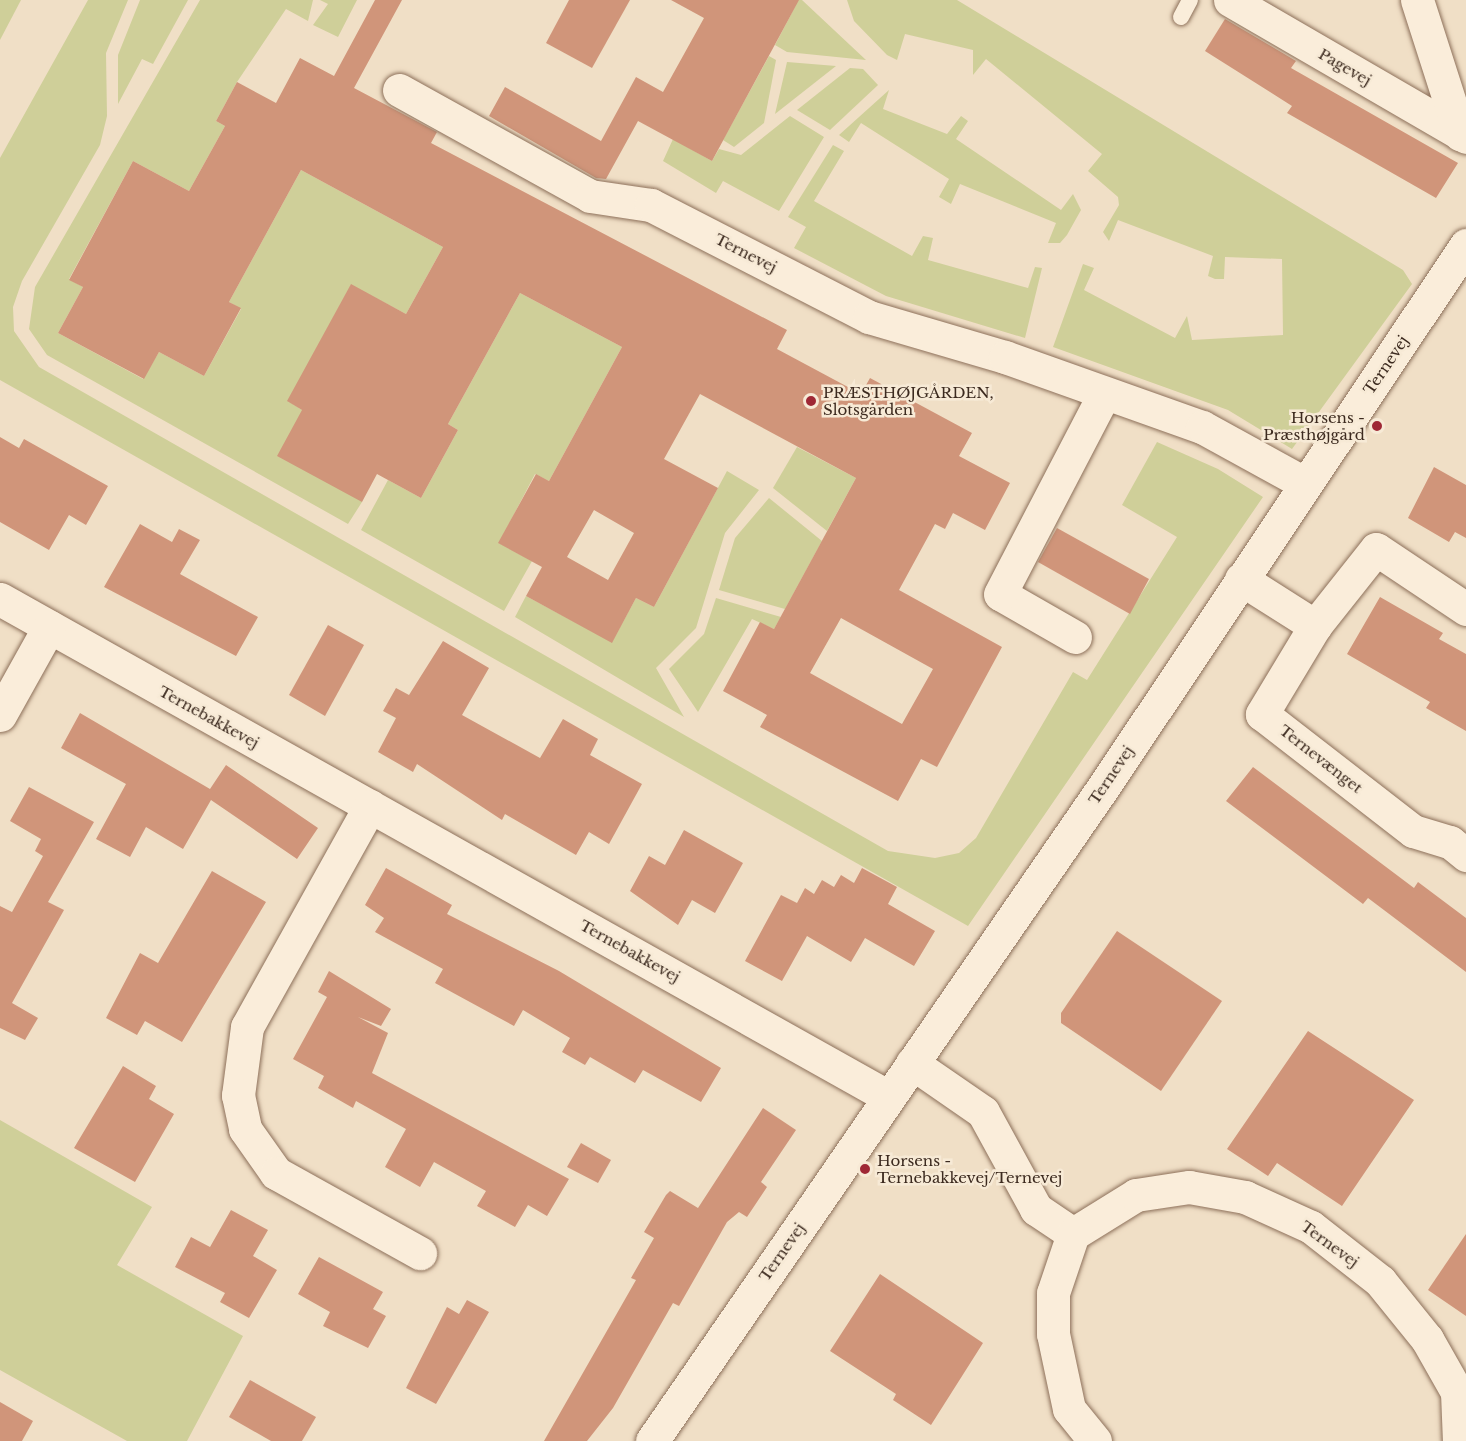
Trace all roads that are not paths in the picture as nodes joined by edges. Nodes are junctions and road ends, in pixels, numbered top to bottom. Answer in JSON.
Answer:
{"nodes":[{"id":1,"x":1190,"y":0,"type":"edge"},
{"id":2,"x":1230,"y":0,"type":"edge"},
{"id":3,"x":1418,"y":0,"type":"edge"},
{"id":4,"x":1180,"y":17,"type":"dead end"},
{"id":5,"x":399,"y":90,"type":"dead end"},
{"id":6,"x":1463,"y":136,"type":"edge"},
{"id":7,"x":1466,"y":245,"type":"edge"},
{"id":8,"x":1104,"y":394,"type":"junction"},
{"id":9,"x":1305,"y":483,"type":"junction"},
{"id":10,"x":1241,"y":579,"type":"junction"},
{"id":11,"x":0,"y":599,"type":"edge"},
{"id":12,"x":1466,"y":609,"type":"edge"},
{"id":13,"x":1315,"y":626,"type":"junction"},
{"id":14,"x":49,"y":627,"type":"junction"},
{"id":15,"x":1075,"y":637,"type":"dead end"},
{"id":16,"x":0,"y":715,"type":"edge"},
{"id":17,"x":370,"y":806,"type":"junction"},
{"id":18,"x":1466,"y":855,"type":"edge"},
{"id":19,"x":912,"y":1063,"type":"junction"},
{"id":20,"x":889,"y":1097,"type":"junction"},
{"id":21,"x":1073,"y":1234,"type":"junction"},
{"id":22,"x":420,"y":1253,"type":"dead end"},
{"id":23,"x":652,"y":1441,"type":"edge"},
{"id":24,"x":1095,"y":1441,"type":"edge"},
{"id":25,"x":1459,"y":1441,"type":"edge"}],
"edges":[{"from":1,"to":4,"type":"lane"},
{"from":2,"to":6,"type":"street","name":"Pagevej"},
{"from":3,"to":6,"type":"street","name":"Pagevej"},
{"from":5,"to":8,"type":"street","name":"Ternevej"},
{"from":7,"to":9,"type":"street","name":"Ternevej"},
{"from":8,"to":9,"type":"street","name":"Ternevej"},
{"from":8,"to":15,"type":"street"},
{"from":9,"to":10,"type":"street","name":"Ternevej"},
{"from":10,"to":13,"type":"street"},
{"from":10,"to":19,"type":"street","name":"Ternevej"},
{"from":11,"to":14,"type":"street","name":"Ternebakkevej"},
{"from":12,"to":13,"type":"street","name":"Ternevænget"},
{"from":13,"to":18,"type":"street","name":"Ternevænget"},
{"from":14,"to":16,"type":"street"},
{"from":14,"to":17,"type":"street","name":"Ternebakkevej"},
{"from":17,"to":20,"type":"street","name":"Ternebakkevej"},
{"from":17,"to":22,"type":"street"},
{"from":19,"to":20,"type":"street","name":"Ternevej"},
{"from":19,"to":21,"type":"street"},
{"from":20,"to":23,"type":"street","name":"Ternevej"},
{"from":21,"to":24,"type":"street"},
{"from":21,"to":25,"type":"street","name":"Ternevej"}]}
